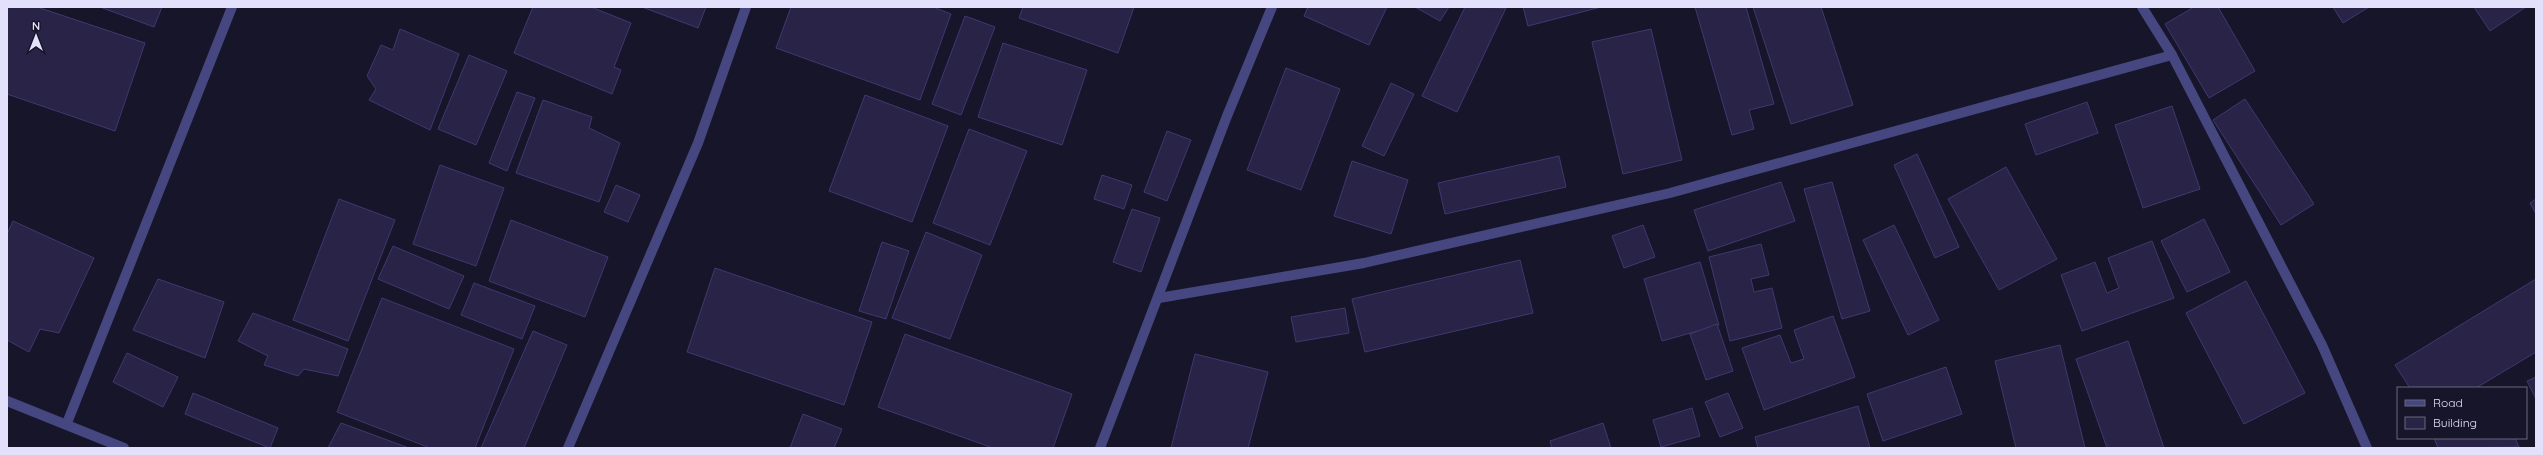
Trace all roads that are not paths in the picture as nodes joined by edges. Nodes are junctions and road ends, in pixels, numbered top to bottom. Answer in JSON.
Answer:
{"nodes":[{"id":1,"x":232,"y":7,"type":"edge"},
{"id":2,"x":746,"y":7,"type":"edge"},
{"id":3,"x":1272,"y":7,"type":"edge"},
{"id":4,"x":2142,"y":7,"type":"edge"},
{"id":5,"x":2172,"y":55,"type":"junction"},
{"id":6,"x":1159,"y":298,"type":"junction"},
{"id":7,"x":7,"y":401,"type":"edge"},
{"id":8,"x":67,"y":423,"type":"junction"},
{"id":9,"x":124,"y":448,"type":"edge"},
{"id":10,"x":568,"y":448,"type":"edge"},
{"id":11,"x":1100,"y":448,"type":"edge"},
{"id":12,"x":2367,"y":448,"type":"edge"}],
"edges":[{"from":1,"to":8,"type":"street"},
{"from":2,"to":10,"type":"street"},
{"from":3,"to":6,"type":"street"},
{"from":4,"to":5,"type":"street"},
{"from":5,"to":6,"type":"street"},
{"from":5,"to":12,"type":"street"},
{"from":6,"to":11,"type":"street"},
{"from":7,"to":8,"type":"street"},
{"from":8,"to":9,"type":"street"}]}
